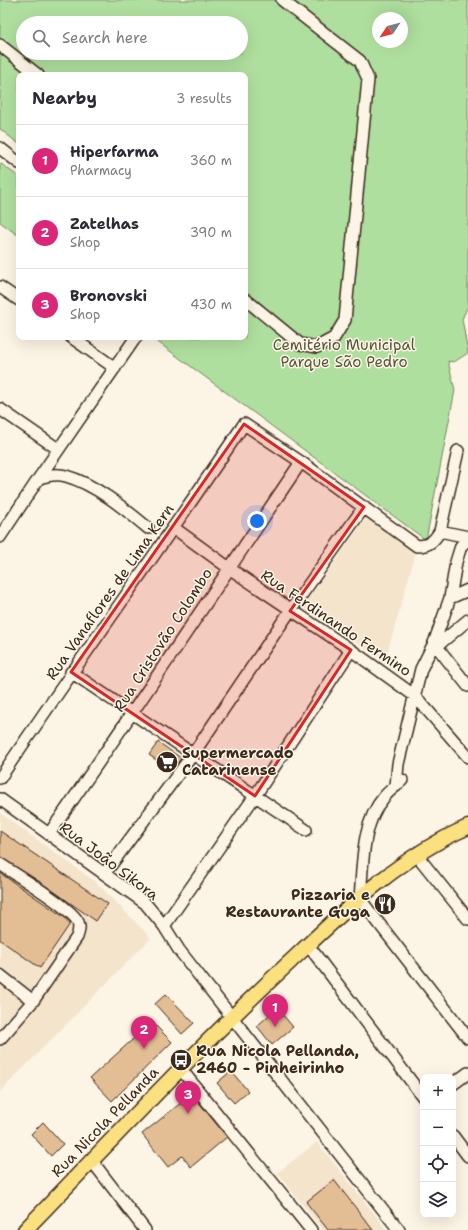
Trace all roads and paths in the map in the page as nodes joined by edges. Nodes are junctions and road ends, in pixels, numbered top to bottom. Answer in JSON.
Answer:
{"nodes":[{"id":1,"x":282,"y":0,"type":"edge"},
{"id":2,"x":0,"y":45,"type":"edge"},
{"id":3,"x":16,"y":58,"type":"edge"},
{"id":4,"x":19,"y":60,"type":"edge"},
{"id":5,"x":34,"y":72,"type":"edge"},
{"id":6,"x":0,"y":148,"type":"edge"},
{"id":7,"x":16,"y":161,"type":"edge"},
{"id":8,"x":0,"y":287,"type":"edge"},
{"id":9,"x":16,"y":298,"type":"edge"},
{"id":10,"x":248,"y":301,"type":"edge"},
{"id":11,"x":75,"y":340,"type":"edge"},
{"id":12,"x":134,"y":340,"type":"edge"},
{"id":13,"x":115,"y":368,"type":"junction"},
{"id":14,"x":0,"y":410,"type":"edge"},
{"id":15,"x":58,"y":449,"type":"junction"},
{"id":16,"x":458,"y":451,"type":"dead end"},
{"id":17,"x":301,"y":462,"type":"junction"},
{"id":18,"x":39,"y":478,"type":"junction"},
{"id":19,"x":364,"y":507,"type":"junction"},
{"id":20,"x":148,"y":528,"type":"dead end"},
{"id":21,"x":174,"y":528,"type":"junction"},
{"id":22,"x":440,"y":531,"type":"junction"},
{"id":23,"x":0,"y":537,"type":"edge"},
{"id":24,"x":468,"y":538,"type":"edge"},
{"id":25,"x":229,"y":568,"type":"junction"},
{"id":26,"x":468,"y":590,"type":"edge"},
{"id":27,"x":450,"y":598,"type":"junction"},
{"id":28,"x":290,"y":611,"type":"junction"},
{"id":29,"x":468,"y":620,"type":"edge"},
{"id":30,"x":435,"y":644,"type":"junction"},
{"id":31,"x":351,"y":650,"type":"junction"},
{"id":32,"x":71,"y":672,"type":"junction"},
{"id":33,"x":468,"y":686,"type":"edge"},
{"id":34,"x":415,"y":696,"type":"junction"},
{"id":35,"x":133,"y":714,"type":"junction"},
{"id":36,"x":193,"y":754,"type":"junction"},
{"id":37,"x":468,"y":757,"type":"edge"},
{"id":38,"x":0,"y":778,"type":"edge"},
{"id":39,"x":255,"y":796,"type":"junction"},
{"id":40,"x":0,"y":799,"type":"edge"},
{"id":41,"x":468,"y":827,"type":"edge"},
{"id":42,"x":306,"y":830,"type":"dead end"},
{"id":43,"x":49,"y":834,"type":"junction"},
{"id":44,"x":416,"y":854,"type":"junction"},
{"id":45,"x":0,"y":864,"type":"edge"},
{"id":46,"x":105,"y":873,"type":"junction"},
{"id":47,"x":360,"y":899,"type":"junction"},
{"id":48,"x":468,"y":919,"type":"edge"},
{"id":49,"x":164,"y":926,"type":"junction"},
{"id":50,"x":308,"y":946,"type":"junction"},
{"id":51,"x":0,"y":975,"type":"edge"},
{"id":52,"x":33,"y":1001,"type":"junction"},
{"id":53,"x":232,"y":1016,"type":"junction"},
{"id":54,"x":468,"y":1038,"type":"edge"},
{"id":55,"x":0,"y":1039,"type":"edge"},
{"id":56,"x":180,"y":1068,"type":"junction"},
{"id":57,"x":468,"y":1073,"type":"edge"},
{"id":58,"x":456,"y":1082,"type":"edge"},
{"id":59,"x":420,"y":1093,"type":"edge"},
{"id":60,"x":456,"y":1140,"type":"edge"},
{"id":61,"x":468,"y":1156,"type":"edge"},
{"id":62,"x":92,"y":1161,"type":"junction"},
{"id":63,"x":25,"y":1230,"type":"edge"},
{"id":64,"x":145,"y":1230,"type":"edge"},
{"id":65,"x":311,"y":1230,"type":"edge"},
{"id":66,"x":399,"y":1230,"type":"edge"}],
"edges":[{"from":1,"to":10,"type":"street"},
{"from":2,"to":3,"type":"street"},
{"from":4,"to":5,"type":"street"},
{"from":6,"to":7,"type":"street"},
{"from":8,"to":9,"type":"street"},
{"from":11,"to":13,"type":"street"},
{"from":12,"to":13,"type":"street"},
{"from":13,"to":15,"type":"street"},
{"from":14,"to":15,"type":"street"},
{"from":15,"to":18,"type":"street"},
{"from":16,"to":22,"type":"street"},
{"from":17,"to":19,"type":"street"},
{"from":17,"to":21,"type":"street","name":"Rua Vanaflores de Lima Kern"},
{"from":17,"to":25,"type":"street","name":"Rua Cristovão Colombo"},
{"from":18,"to":20,"type":"street"},
{"from":18,"to":23,"type":"street"},
{"from":19,"to":22,"type":"street"},
{"from":19,"to":28,"type":"street"},
{"from":21,"to":25,"type":"street","name":"Rua Ferdinando Fermino"},
{"from":21,"to":32,"type":"street","name":"Rua Vanaflores de Lima Kern"},
{"from":22,"to":24,"type":"street"},
{"from":24,"to":27,"type":"street"},
{"from":25,"to":28,"type":"street","name":"Rua Ferdinando Fermino"},
{"from":25,"to":35,"type":"street","name":"Rua Cristovão Colombo"},
{"from":26,"to":27,"type":"street"},
{"from":27,"to":30,"type":"street"},
{"from":28,"to":31,"type":"street","name":"Rua Ferdinando Fermino"},
{"from":28,"to":36,"type":"street"},
{"from":29,"to":30,"type":"street"},
{"from":30,"to":33,"type":"street"},
{"from":30,"to":34,"type":"street"},
{"from":31,"to":34,"type":"street","name":"Rua Ferdinando Fermino"},
{"from":31,"to":39,"type":"street"},
{"from":32,"to":35,"type":"street"},
{"from":32,"to":38,"type":"street","name":"Rua Vanaflores de Lima Kern"},
{"from":34,"to":37,"type":"street","name":"Rua Ferdinando Fermino"},
{"from":34,"to":47,"type":"street"},
{"from":35,"to":36,"type":"street"},
{"from":35,"to":43,"type":"street","name":"Rua Cristovão Colombo"},
{"from":36,"to":39,"type":"street"},
{"from":36,"to":46,"type":"street"},
{"from":39,"to":42,"type":"street"},
{"from":39,"to":49,"type":"street"},
{"from":40,"to":43,"type":"street","name":"Rua João Sikora"},
{"from":41,"to":44,"type":"main road","name":"Rua Nicola Pellanda"},
{"from":43,"to":46,"type":"street","name":"Rua João Sikora"},
{"from":44,"to":47,"type":"main road","name":"Rua Nicola Pellanda"},
{"from":44,"to":48,"type":"street"},
{"from":45,"to":52,"type":"street"},
{"from":46,"to":49,"type":"street","name":"Rua João Sikora"},
{"from":47,"to":50,"type":"main road","name":"Rua Nicola Pellanda"},
{"from":47,"to":54,"type":"street"},
{"from":49,"to":53,"type":"street","name":"Rua João Sikora"},
{"from":50,"to":53,"type":"main road","name":"Rua Nicola Pellanda"},
{"from":50,"to":59,"type":"street"},
{"from":51,"to":52,"type":"street"},
{"from":52,"to":55,"type":"street"},
{"from":53,"to":56,"type":"main road","name":"Rua Nicola Pellanda"},
{"from":53,"to":66,"type":"street","name":"Rua João Sikora"},
{"from":56,"to":62,"type":"main road","name":"Rua Nicola Pellanda"},
{"from":56,"to":65,"type":"street"},
{"from":57,"to":58,"type":"street"},
{"from":60,"to":61,"type":"street"},
{"from":62,"to":63,"type":"main road","name":"Rua Nicola Pellanda"},
{"from":62,"to":64,"type":"street"}]}
